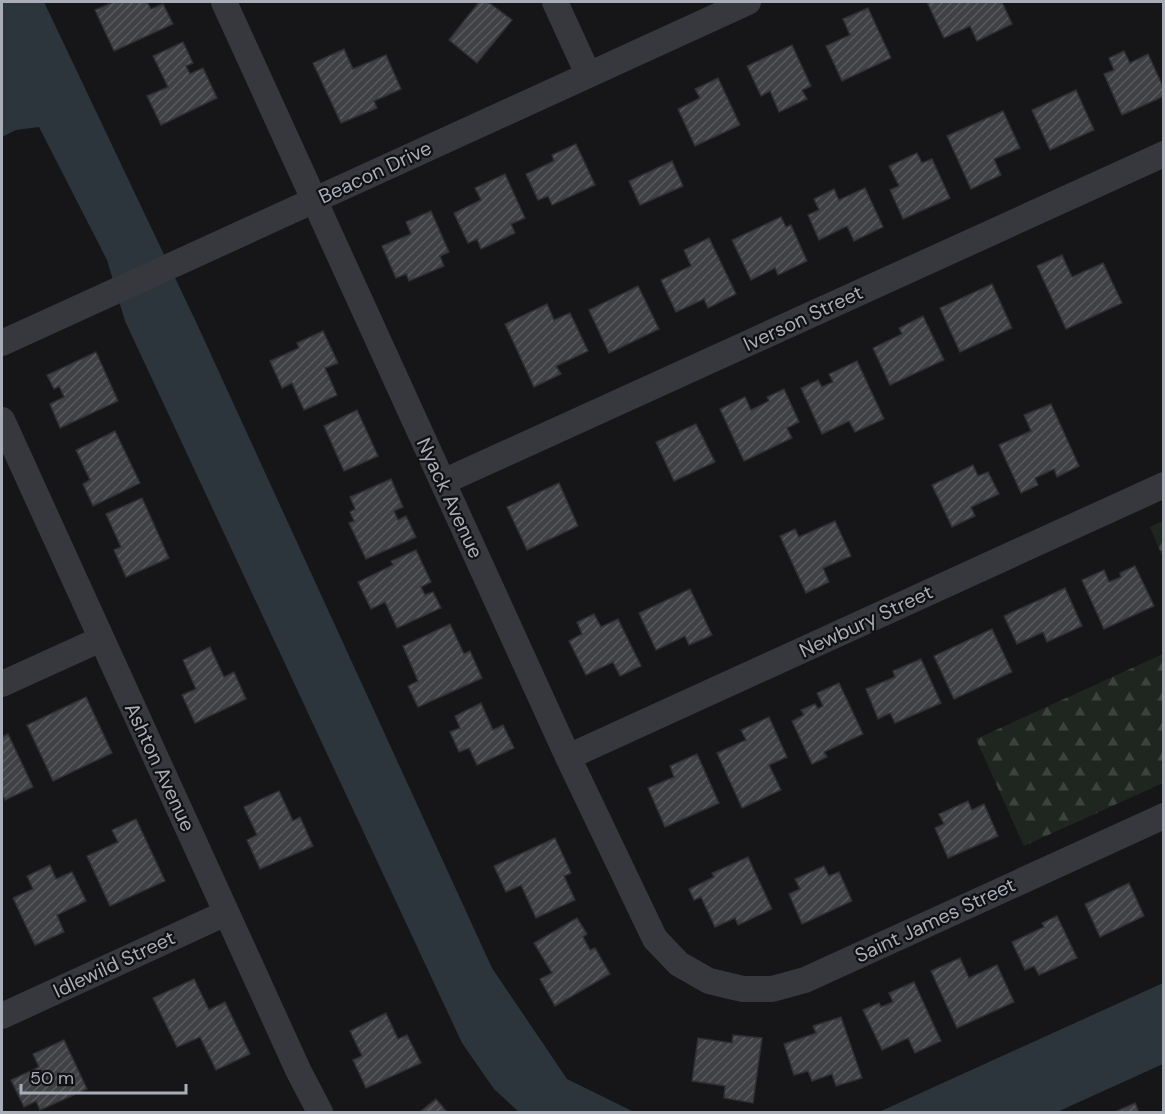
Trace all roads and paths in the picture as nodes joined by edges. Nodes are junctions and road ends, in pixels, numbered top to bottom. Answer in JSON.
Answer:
{"nodes":[{"id":1,"x":224,"y":2,"type":"edge"},
{"id":2,"x":555,"y":2,"type":"edge"},
{"id":3,"x":748,"y":2,"type":"edge"},
{"id":4,"x":588,"y":75,"type":"junction"},
{"id":5,"x":1164,"y":154,"type":"edge"},
{"id":6,"x":314,"y":200,"type":"junction"},
{"id":7,"x":2,"y":343,"type":"edge"},
{"id":8,"x":2,"y":420,"type":"edge"},
{"id":9,"x":443,"y":483,"type":"junction"},
{"id":10,"x":1164,"y":485,"type":"edge"},
{"id":11,"x":101,"y":639,"type":"junction"},
{"id":12,"x":2,"y":684,"type":"edge"},
{"id":13,"x":568,"y":757,"type":"junction"},
{"id":14,"x":1164,"y":816,"type":"edge"},
{"id":15,"x":226,"y":913,"type":"junction"},
{"id":16,"x":701,"y":976,"type":"joint"},
{"id":17,"x":2,"y":1016,"type":"edge"},
{"id":18,"x":320,"y":1113,"type":"edge"}],
"edges":[{"from":1,"to":6,"type":"street","name":"Nyack Avenue"},
{"from":2,"to":4,"type":"street"},
{"from":3,"to":4,"type":"street","name":"Beacon Drive"},
{"from":4,"to":6,"type":"street","name":"Beacon Drive"},
{"from":5,"to":9,"type":"street","name":"Iverson Street"},
{"from":6,"to":7,"type":"street","name":"Beacon Drive"},
{"from":6,"to":9,"type":"street","name":"Nyack Avenue"},
{"from":8,"to":11,"type":"street","name":"Ashton Avenue"},
{"from":9,"to":13,"type":"street","name":"Nyack Avenue"},
{"from":10,"to":13,"type":"street","name":"Newbury Street"},
{"from":11,"to":12,"type":"street"},
{"from":11,"to":15,"type":"street","name":"Ashton Avenue"},
{"from":13,"to":16,"type":"street","name":"Nyack Avenue"},
{"from":14,"to":16,"type":"street","name":"Saint James Street"},
{"from":15,"to":17,"type":"street","name":"Idlewild Street"},
{"from":15,"to":18,"type":"street","name":"Ashton Avenue"}]}
